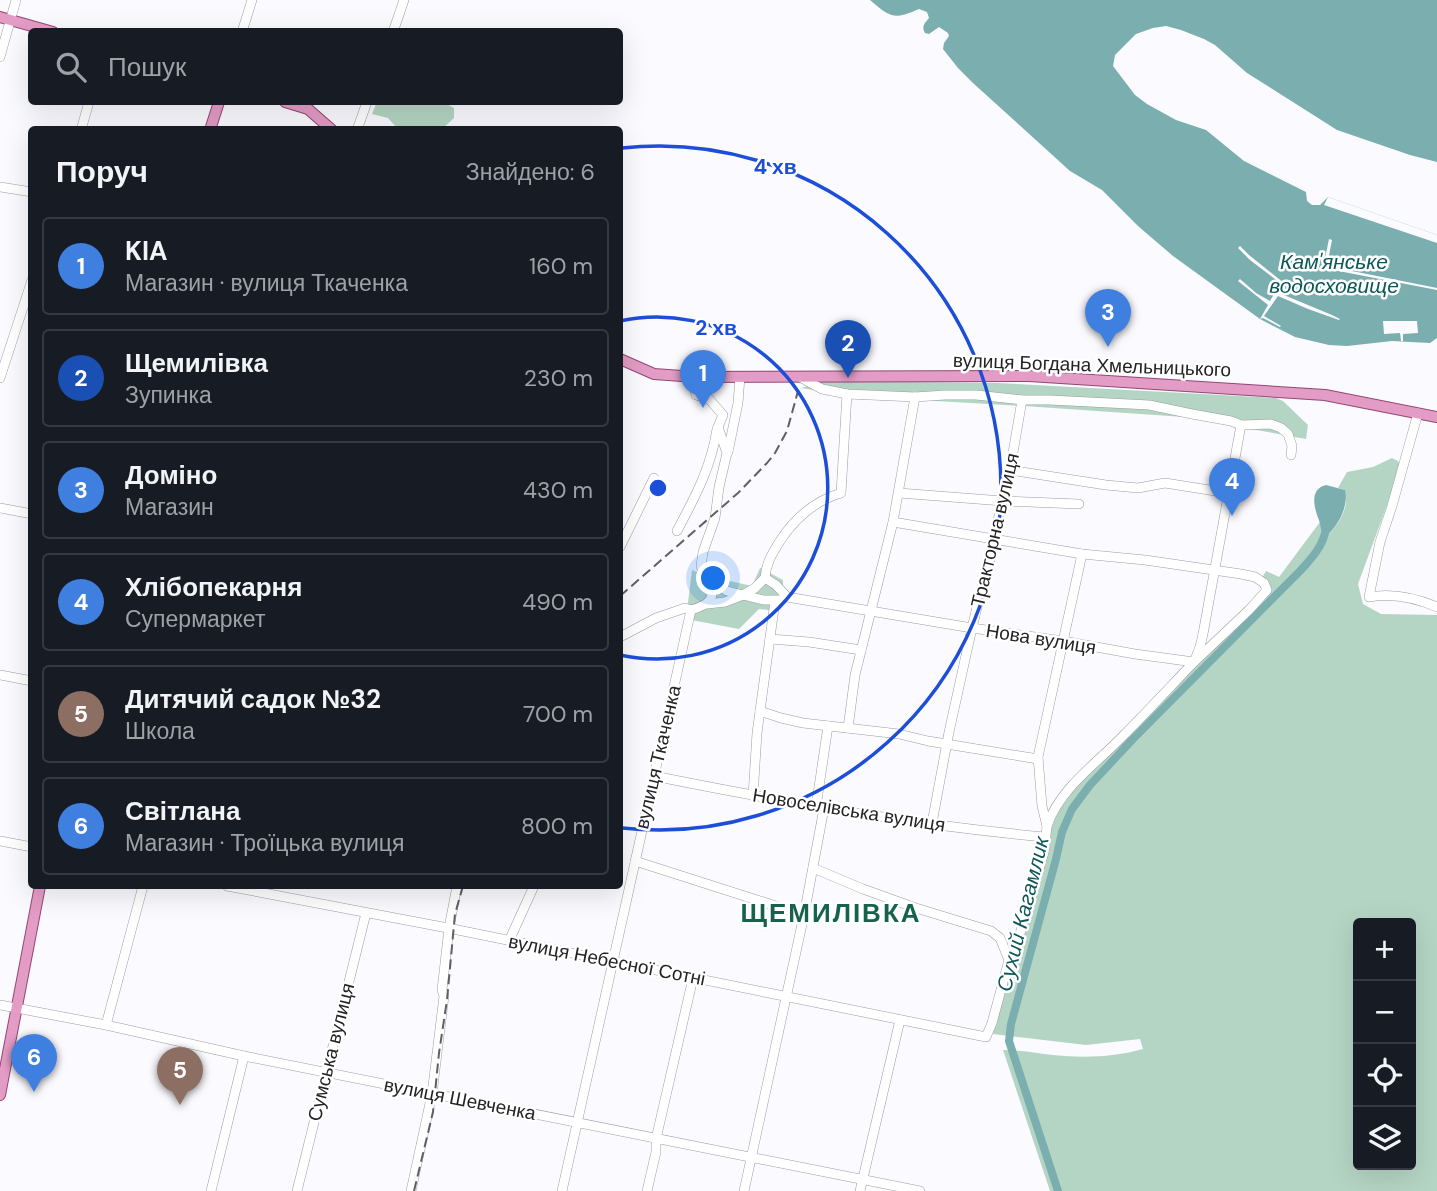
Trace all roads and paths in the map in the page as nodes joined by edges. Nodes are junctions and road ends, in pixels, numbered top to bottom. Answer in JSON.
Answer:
{"nodes":[{"id":1,"x":16,"y":0,"type":"edge"},
{"id":2,"x":252,"y":0,"type":"edge"},
{"id":3,"x":402,"y":1,"type":"edge"},
{"id":4,"x":5,"y":18,"type":"edge"},
{"id":5,"x":39,"y":28,"type":"edge"},
{"id":6,"x":243,"y":28,"type":"edge"},
{"id":7,"x":394,"y":28,"type":"edge"},
{"id":8,"x":0,"y":57,"type":"edge"},
{"id":9,"x":88,"y":105,"type":"edge"},
{"id":10,"x":218,"y":105,"type":"edge"},
{"id":11,"x":295,"y":105,"type":"edge"},
{"id":12,"x":367,"y":105,"type":"edge"},
{"id":13,"x":81,"y":126,"type":"edge"},
{"id":14,"x":211,"y":126,"type":"edge"},
{"id":15,"x":327,"y":126,"type":"edge"},
{"id":16,"x":359,"y":126,"type":"edge"},
{"id":17,"x":0,"y":187,"type":"edge"},
{"id":18,"x":28,"y":191,"type":"edge"},
{"id":19,"x":28,"y":291,"type":"edge"},
{"id":20,"x":623,"y":360,"type":"edge"},
{"id":21,"x":696,"y":377,"type":"junction"},
{"id":22,"x":740,"y":377,"type":"junction"},
{"id":23,"x":800,"y":377,"type":"junction"},
{"id":24,"x":0,"y":378,"type":"edge"},
{"id":25,"x":847,"y":394,"type":"junction"},
{"id":26,"x":915,"y":397,"type":"junction"},
{"id":27,"x":1022,"y":400,"type":"junction"},
{"id":28,"x":1418,"y":413,"type":"junction"},
{"id":29,"x":723,"y":415,"type":"junction"},
{"id":30,"x":1437,"y":417,"type":"edge"},
{"id":31,"x":1241,"y":425,"type":"junction"},
{"id":32,"x":718,"y":427,"type":"junction"},
{"id":33,"x":733,"y":427,"type":"junction"},
{"id":34,"x":727,"y":453,"type":"junction"},
{"id":35,"x":1291,"y":455,"type":"dead end"},
{"id":36,"x":1010,"y":470,"type":"junction"},
{"id":37,"x":654,"y":478,"type":"dead end"},
{"id":38,"x":898,"y":493,"type":"junction"},
{"id":39,"x":1228,"y":493,"type":"junction"},
{"id":40,"x":1003,"y":501,"type":"junction"},
{"id":41,"x":1079,"y":504,"type":"dead end"},
{"id":42,"x":0,"y":508,"type":"edge"},
{"id":43,"x":28,"y":513,"type":"edge"},
{"id":44,"x":894,"y":522,"type":"junction"},
{"id":45,"x":677,"y":531,"type":"dead end"},
{"id":46,"x":993,"y":539,"type":"junction"},
{"id":47,"x":623,"y":541,"type":"edge"},
{"id":48,"x":1082,"y":554,"type":"junction"},
{"id":49,"x":1214,"y":571,"type":"junction"},
{"id":50,"x":765,"y":578,"type":"junction"},
{"id":51,"x":709,"y":580,"type":"junction"},
{"id":52,"x":755,"y":588,"type":"junction"},
{"id":53,"x":743,"y":595,"type":"junction"},
{"id":54,"x":787,"y":597,"type":"junction"},
{"id":55,"x":775,"y":601,"type":"junction"},
{"id":56,"x":708,"y":604,"type":"junction"},
{"id":57,"x":1437,"y":607,"type":"edge"},
{"id":58,"x":691,"y":610,"type":"junction"},
{"id":59,"x":870,"y":611,"type":"junction"},
{"id":60,"x":971,"y":628,"type":"junction"},
{"id":61,"x":623,"y":635,"type":"edge"},
{"id":62,"x":770,"y":639,"type":"junction"},
{"id":63,"x":1063,"y":640,"type":"junction"},
{"id":64,"x":860,"y":650,"type":"junction"},
{"id":65,"x":1194,"y":662,"type":"junction"},
{"id":66,"x":0,"y":675,"type":"edge"},
{"id":67,"x":28,"y":680,"type":"edge"},
{"id":68,"x":760,"y":711,"type":"junction"},
{"id":69,"x":828,"y":726,"type":"junction"},
{"id":70,"x":848,"y":727,"type":"junction"},
{"id":71,"x":947,"y":744,"type":"junction"},
{"id":72,"x":1038,"y":759,"type":"junction"},
{"id":73,"x":654,"y":776,"type":"junction"},
{"id":74,"x":753,"y":796,"type":"junction"},
{"id":75,"x":820,"y":807,"type":"junction"},
{"id":76,"x":932,"y":823,"type":"junction"},
{"id":77,"x":1046,"y":826,"type":"junction"},
{"id":78,"x":1045,"y":837,"type":"junction"},
{"id":79,"x":0,"y":841,"type":"edge"},
{"id":80,"x":28,"y":847,"type":"edge"},
{"id":81,"x":635,"y":861,"type":"junction"},
{"id":82,"x":813,"y":868,"type":"junction"},
{"id":83,"x":39,"y":889,"type":"edge"},
{"id":84,"x":142,"y":889,"type":"edge"},
{"id":85,"x":262,"y":889,"type":"edge"},
{"id":86,"x":456,"y":889,"type":"edge"},
{"id":87,"x":532,"y":889,"type":"edge"},
{"id":88,"x":366,"y":913,"type":"junction"},
{"id":89,"x":804,"y":915,"type":"junction"},
{"id":90,"x":449,"y":928,"type":"junction"},
{"id":91,"x":509,"y":941,"type":"junction"},
{"id":92,"x":1009,"y":960,"type":"junction"},
{"id":93,"x":613,"y":962,"type":"junction"},
{"id":94,"x":693,"y":978,"type":"junction"},
{"id":95,"x":786,"y":997,"type":"junction"},
{"id":96,"x":0,"y":1005,"type":"edge"},
{"id":97,"x":18,"y":1009,"type":"junction"},
{"id":98,"x":900,"y":1020,"type":"junction"},
{"id":99,"x":106,"y":1025,"type":"junction"},
{"id":100,"x":244,"y":1056,"type":"junction"},
{"id":101,"x":326,"y":1072,"type":"junction"},
{"id":102,"x":432,"y":1094,"type":"junction"},
{"id":103,"x":0,"y":1095,"type":"edge"},
{"id":104,"x":578,"y":1122,"type":"junction"},
{"id":105,"x":656,"y":1139,"type":"junction"},
{"id":106,"x":750,"y":1158,"type":"junction"},
{"id":107,"x":863,"y":1178,"type":"junction"},
{"id":108,"x":211,"y":1191,"type":"edge"},
{"id":109,"x":297,"y":1191,"type":"edge"},
{"id":110,"x":411,"y":1191,"type":"edge"},
{"id":111,"x":562,"y":1191,"type":"edge"},
{"id":112,"x":647,"y":1191,"type":"edge"},
{"id":113,"x":744,"y":1191,"type":"edge"},
{"id":114,"x":860,"y":1191,"type":"edge"},
{"id":115,"x":920,"y":1191,"type":"edge"}],
"edges":[{"from":1,"to":4,"type":"street"},
{"from":2,"to":6,"type":"street"},
{"from":3,"to":7,"type":"street"},
{"from":4,"to":5,"type":"main road"},
{"from":4,"to":8,"type":"street"},
{"from":9,"to":13,"type":"street"},
{"from":10,"to":14,"type":"main road"},
{"from":11,"to":15,"type":"main road"},
{"from":12,"to":16,"type":"street"},
{"from":17,"to":18,"type":"street"},
{"from":19,"to":24,"type":"street"},
{"from":20,"to":21,"type":"main road","name":"вулиця Богдана Хмельницького"},
{"from":21,"to":22,"type":"main road","name":"вулиця Богдана Хмельницького"},
{"from":21,"to":29,"type":"street"},
{"from":22,"to":23,"type":"main road","name":"вулиця Богдана Хмельницького"},
{"from":22,"to":33,"type":"street"},
{"from":23,"to":25,"type":"street"},
{"from":23,"to":28,"type":"main road","name":"вулиця Богдана Хмельницького"},
{"from":25,"to":26,"type":"street"},
{"from":25,"to":50,"type":"street"},
{"from":26,"to":27,"type":"street"},
{"from":26,"to":38,"type":"street"},
{"from":27,"to":31,"type":"street"},
{"from":27,"to":36,"type":"street","name":"Тракторна вулиця"},
{"from":28,"to":30,"type":"main road","name":"вулиця Богдана Хмельницького"},
{"from":28,"to":57,"type":"street"},
{"from":29,"to":32,"type":"street"},
{"from":29,"to":33,"type":"street"},
{"from":31,"to":35,"type":"street"},
{"from":31,"to":39,"type":"street"},
{"from":32,"to":34,"type":"street"},
{"from":32,"to":45,"type":"street"},
{"from":33,"to":34,"type":"street"},
{"from":34,"to":51,"type":"street"},
{"from":36,"to":39,"type":"street"},
{"from":36,"to":40,"type":"street","name":"Тракторна вулиця"},
{"from":37,"to":47,"type":"street"},
{"from":38,"to":40,"type":"street"},
{"from":38,"to":44,"type":"street"},
{"from":39,"to":49,"type":"street"},
{"from":40,"to":41,"type":"street"},
{"from":40,"to":46,"type":"street","name":"Тракторна вулиця"},
{"from":42,"to":43,"type":"street"},
{"from":44,"to":46,"type":"street"},
{"from":44,"to":59,"type":"street"},
{"from":46,"to":48,"type":"street"},
{"from":46,"to":60,"type":"street","name":"Тракторна вулиця"},
{"from":48,"to":49,"type":"street"},
{"from":48,"to":63,"type":"street"},
{"from":49,"to":65,"type":"street"},
{"from":49,"to":65,"type":"street"},
{"from":50,"to":52,"type":"street","name":"Нова вулиця"},
{"from":50,"to":54,"type":"street"},
{"from":51,"to":52,"type":"street"},
{"from":51,"to":53,"type":"street","name":"Нова вулиця"},
{"from":51,"to":56,"type":"street"},
{"from":52,"to":53,"type":"street","name":"Нова вулиця"},
{"from":53,"to":55,"type":"street","name":"Нова вулиця"},
{"from":53,"to":56,"type":"street","name":"Нова вулиця"},
{"from":54,"to":55,"type":"street","name":"Нова вулиця"},
{"from":54,"to":59,"type":"street","name":"Нова вулиця"},
{"from":55,"to":62,"type":"street"},
{"from":56,"to":58,"type":"street","name":"Нова вулиця"},
{"from":58,"to":61,"type":"street","name":"Нова вулиця"},
{"from":58,"to":73,"type":"street","name":"вулиця Ткаченка"},
{"from":59,"to":60,"type":"street","name":"Нова вулиця"},
{"from":59,"to":64,"type":"street"},
{"from":60,"to":63,"type":"street","name":"Нова вулиця"},
{"from":60,"to":71,"type":"street","name":"Тракторна вулиця"},
{"from":62,"to":64,"type":"street"},
{"from":62,"to":68,"type":"street"},
{"from":63,"to":65,"type":"street","name":"Нова вулиця"},
{"from":63,"to":72,"type":"street"},
{"from":64,"to":70,"type":"street"},
{"from":65,"to":77,"type":"street"},
{"from":66,"to":67,"type":"street"},
{"from":68,"to":69,"type":"street"},
{"from":68,"to":74,"type":"street"},
{"from":69,"to":70,"type":"street"},
{"from":69,"to":75,"type":"street"},
{"from":70,"to":71,"type":"street"},
{"from":71,"to":72,"type":"street"},
{"from":71,"to":76,"type":"street","name":"Тракторна вулиця"},
{"from":72,"to":77,"type":"street"},
{"from":73,"to":74,"type":"street","name":"Новоселівська вулиця"},
{"from":73,"to":81,"type":"street","name":"вулиця Ткаченка"},
{"from":74,"to":75,"type":"street","name":"Новоселівська вулиця"},
{"from":75,"to":76,"type":"street","name":"Новоселівська вулиця"},
{"from":75,"to":82,"type":"street"},
{"from":76,"to":78,"type":"street","name":"Новоселівська вулиця"},
{"from":77,"to":78,"type":"street"},
{"from":78,"to":92,"type":"street"},
{"from":79,"to":80,"type":"street"},
{"from":81,"to":89,"type":"street"},
{"from":81,"to":93,"type":"street","name":"вулиця Ткаченка"},
{"from":82,"to":89,"type":"street"},
{"from":82,"to":92,"type":"street"},
{"from":83,"to":97,"type":"main road"},
{"from":84,"to":99,"type":"street"},
{"from":85,"to":88,"type":"street","name":"вулиця Небесної Сотні"},
{"from":86,"to":90,"type":"street"},
{"from":87,"to":91,"type":"street"},
{"from":88,"to":90,"type":"street","name":"вулиця Небесної Сотні"},
{"from":88,"to":101,"type":"street","name":"Сумська вулиця"},
{"from":89,"to":95,"type":"street"},
{"from":90,"to":91,"type":"street","name":"вулиця Небесної Сотні"},
{"from":90,"to":102,"type":"street"},
{"from":91,"to":93,"type":"street","name":"вулиця Небесної Сотні"},
{"from":92,"to":98,"type":"street","name":"вулиця Небесної Сотні"},
{"from":93,"to":94,"type":"street","name":"вулиця Небесної Сотні"},
{"from":93,"to":104,"type":"street","name":"вулиця Ткаченка"},
{"from":94,"to":95,"type":"street","name":"вулиця Небесної Сотні"},
{"from":94,"to":105,"type":"street"},
{"from":95,"to":98,"type":"street","name":"вулиця Небесної Сотні"},
{"from":95,"to":106,"type":"street"},
{"from":96,"to":97,"type":"street","name":"вулиця Шевченка"},
{"from":97,"to":99,"type":"street","name":"вулиця Шевченка"},
{"from":97,"to":103,"type":"main road"},
{"from":98,"to":107,"type":"street"},
{"from":99,"to":100,"type":"street","name":"вулиця Шевченка"},
{"from":100,"to":101,"type":"street","name":"вулиця Шевченка"},
{"from":100,"to":108,"type":"street"},
{"from":101,"to":102,"type":"street","name":"вулиця Шевченка"},
{"from":101,"to":109,"type":"street","name":"Сумська вулиця"},
{"from":102,"to":104,"type":"street","name":"вулиця Шевченка"},
{"from":102,"to":110,"type":"street"},
{"from":104,"to":105,"type":"street","name":"вулиця Шевченка"},
{"from":104,"to":111,"type":"street","name":"вулиця Ткаченка"},
{"from":105,"to":106,"type":"street","name":"вулиця Шевченка"},
{"from":105,"to":112,"type":"street"},
{"from":106,"to":107,"type":"street","name":"вулиця Шевченка"},
{"from":106,"to":113,"type":"street"},
{"from":107,"to":114,"type":"street"},
{"from":107,"to":115,"type":"street","name":"вулиця Шевченка"}]}
